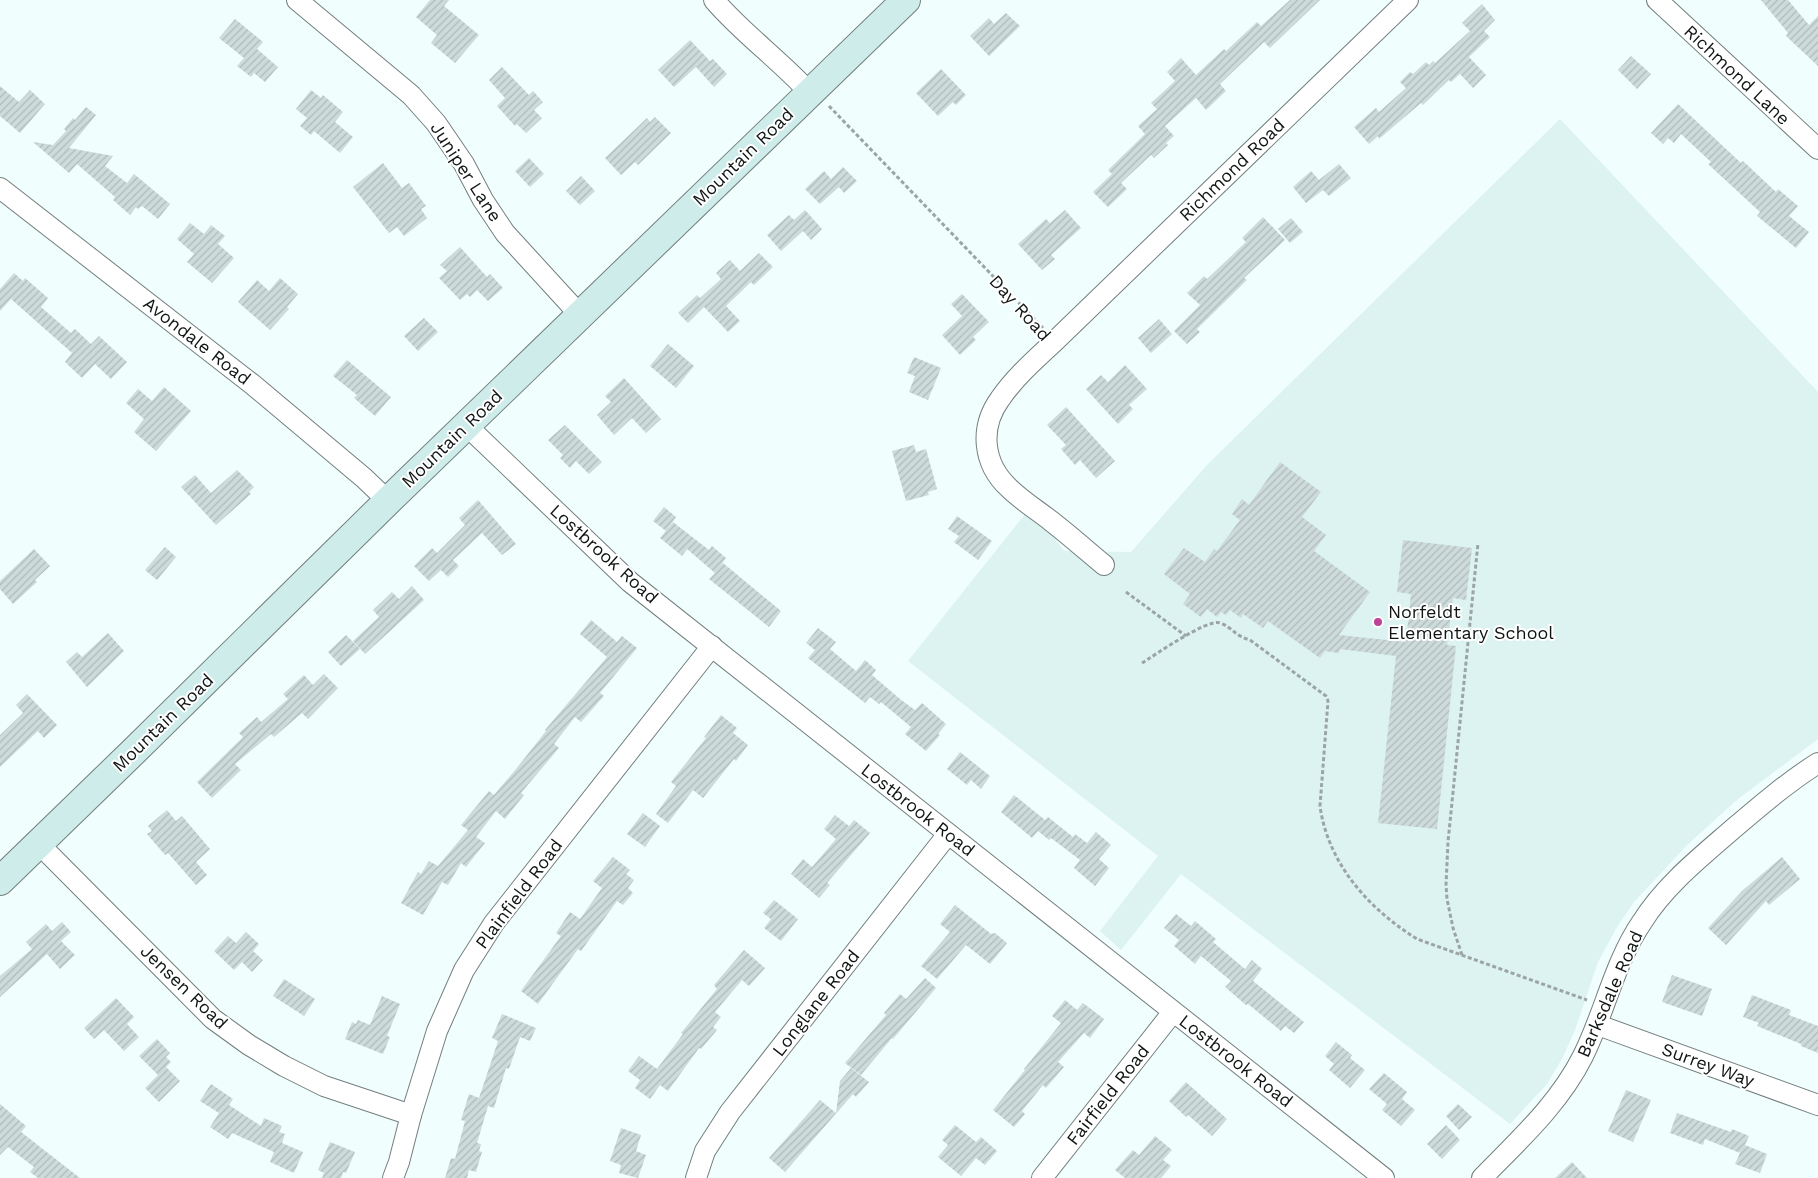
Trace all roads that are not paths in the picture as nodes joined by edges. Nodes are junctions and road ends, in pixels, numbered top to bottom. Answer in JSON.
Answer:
{"nodes":[{"id":1,"x":297,"y":0,"type":"edge"},
{"id":2,"x":714,"y":0,"type":"edge"},
{"id":3,"x":906,"y":0,"type":"edge"},
{"id":4,"x":1408,"y":0,"type":"edge"},
{"id":5,"x":1657,"y":0,"type":"edge"},
{"id":6,"x":816,"y":96,"type":"junction"},
{"id":7,"x":1818,"y":149,"type":"edge"},
{"id":8,"x":0,"y":188,"type":"edge"},
{"id":9,"x":580,"y":315,"type":"junction"},
{"id":10,"x":1055,"y":341,"type":"joint"},
{"id":11,"x":466,"y":425,"type":"junction"},
{"id":12,"x":388,"y":501,"type":"junction"},
{"id":13,"x":1104,"y":565,"type":"dead end"},
{"id":14,"x":712,"y":646,"type":"junction"},
{"id":15,"x":1818,"y":763,"type":"edge"},
{"id":16,"x":948,"y":834,"type":"junction"},
{"id":17,"x":39,"y":844,"type":"junction"},
{"id":18,"x":0,"y":881,"type":"edge"},
{"id":19,"x":1173,"y":1012,"type":"junction"},
{"id":20,"x":1598,"y":1025,"type":"junction"},
{"id":21,"x":1818,"y":1106,"type":"edge"},
{"id":22,"x":410,"y":1115,"type":"junction"},
{"id":23,"x":394,"y":1178,"type":"edge"},
{"id":24,"x":696,"y":1178,"type":"edge"},
{"id":25,"x":1042,"y":1178,"type":"edge"},
{"id":26,"x":1384,"y":1178,"type":"edge"},
{"id":27,"x":1482,"y":1178,"type":"edge"}],
"edges":[{"from":1,"to":9,"type":"street","name":"Juniper Lane"},
{"from":2,"to":6,"type":"street"},
{"from":3,"to":6,"type":"main road","name":"Mountain Road"},
{"from":4,"to":10,"type":"street","name":"Richmond Road"},
{"from":5,"to":7,"type":"street","name":"Richmond Lane"},
{"from":6,"to":9,"type":"main road","name":"Mountain Road"},
{"from":8,"to":12,"type":"street","name":"Avondale Road"},
{"from":9,"to":11,"type":"main road","name":"Mountain Road"},
{"from":10,"to":13,"type":"street","name":"Day Road"},
{"from":11,"to":12,"type":"main road","name":"Mountain Road"},
{"from":11,"to":14,"type":"street","name":"Lostbrook Road"},
{"from":12,"to":17,"type":"main road","name":"Mountain Road"},
{"from":14,"to":16,"type":"street","name":"Lostbrook Road"},
{"from":14,"to":22,"type":"street","name":"Plainfield Road"},
{"from":15,"to":20,"type":"street","name":"Barksdale Road"},
{"from":16,"to":19,"type":"street","name":"Lostbrook Road"},
{"from":16,"to":24,"type":"street","name":"Longlane Road"},
{"from":17,"to":18,"type":"main road","name":"Mountain Road"},
{"from":17,"to":22,"type":"street","name":"Jensen Road"},
{"from":19,"to":25,"type":"street","name":"Fairfield Road"},
{"from":19,"to":26,"type":"street","name":"Lostbrook Road"},
{"from":20,"to":21,"type":"street","name":"Surrey Way"},
{"from":20,"to":27,"type":"street","name":"Barksdale Road"},
{"from":22,"to":23,"type":"street","name":"Plainfield Road"}]}
